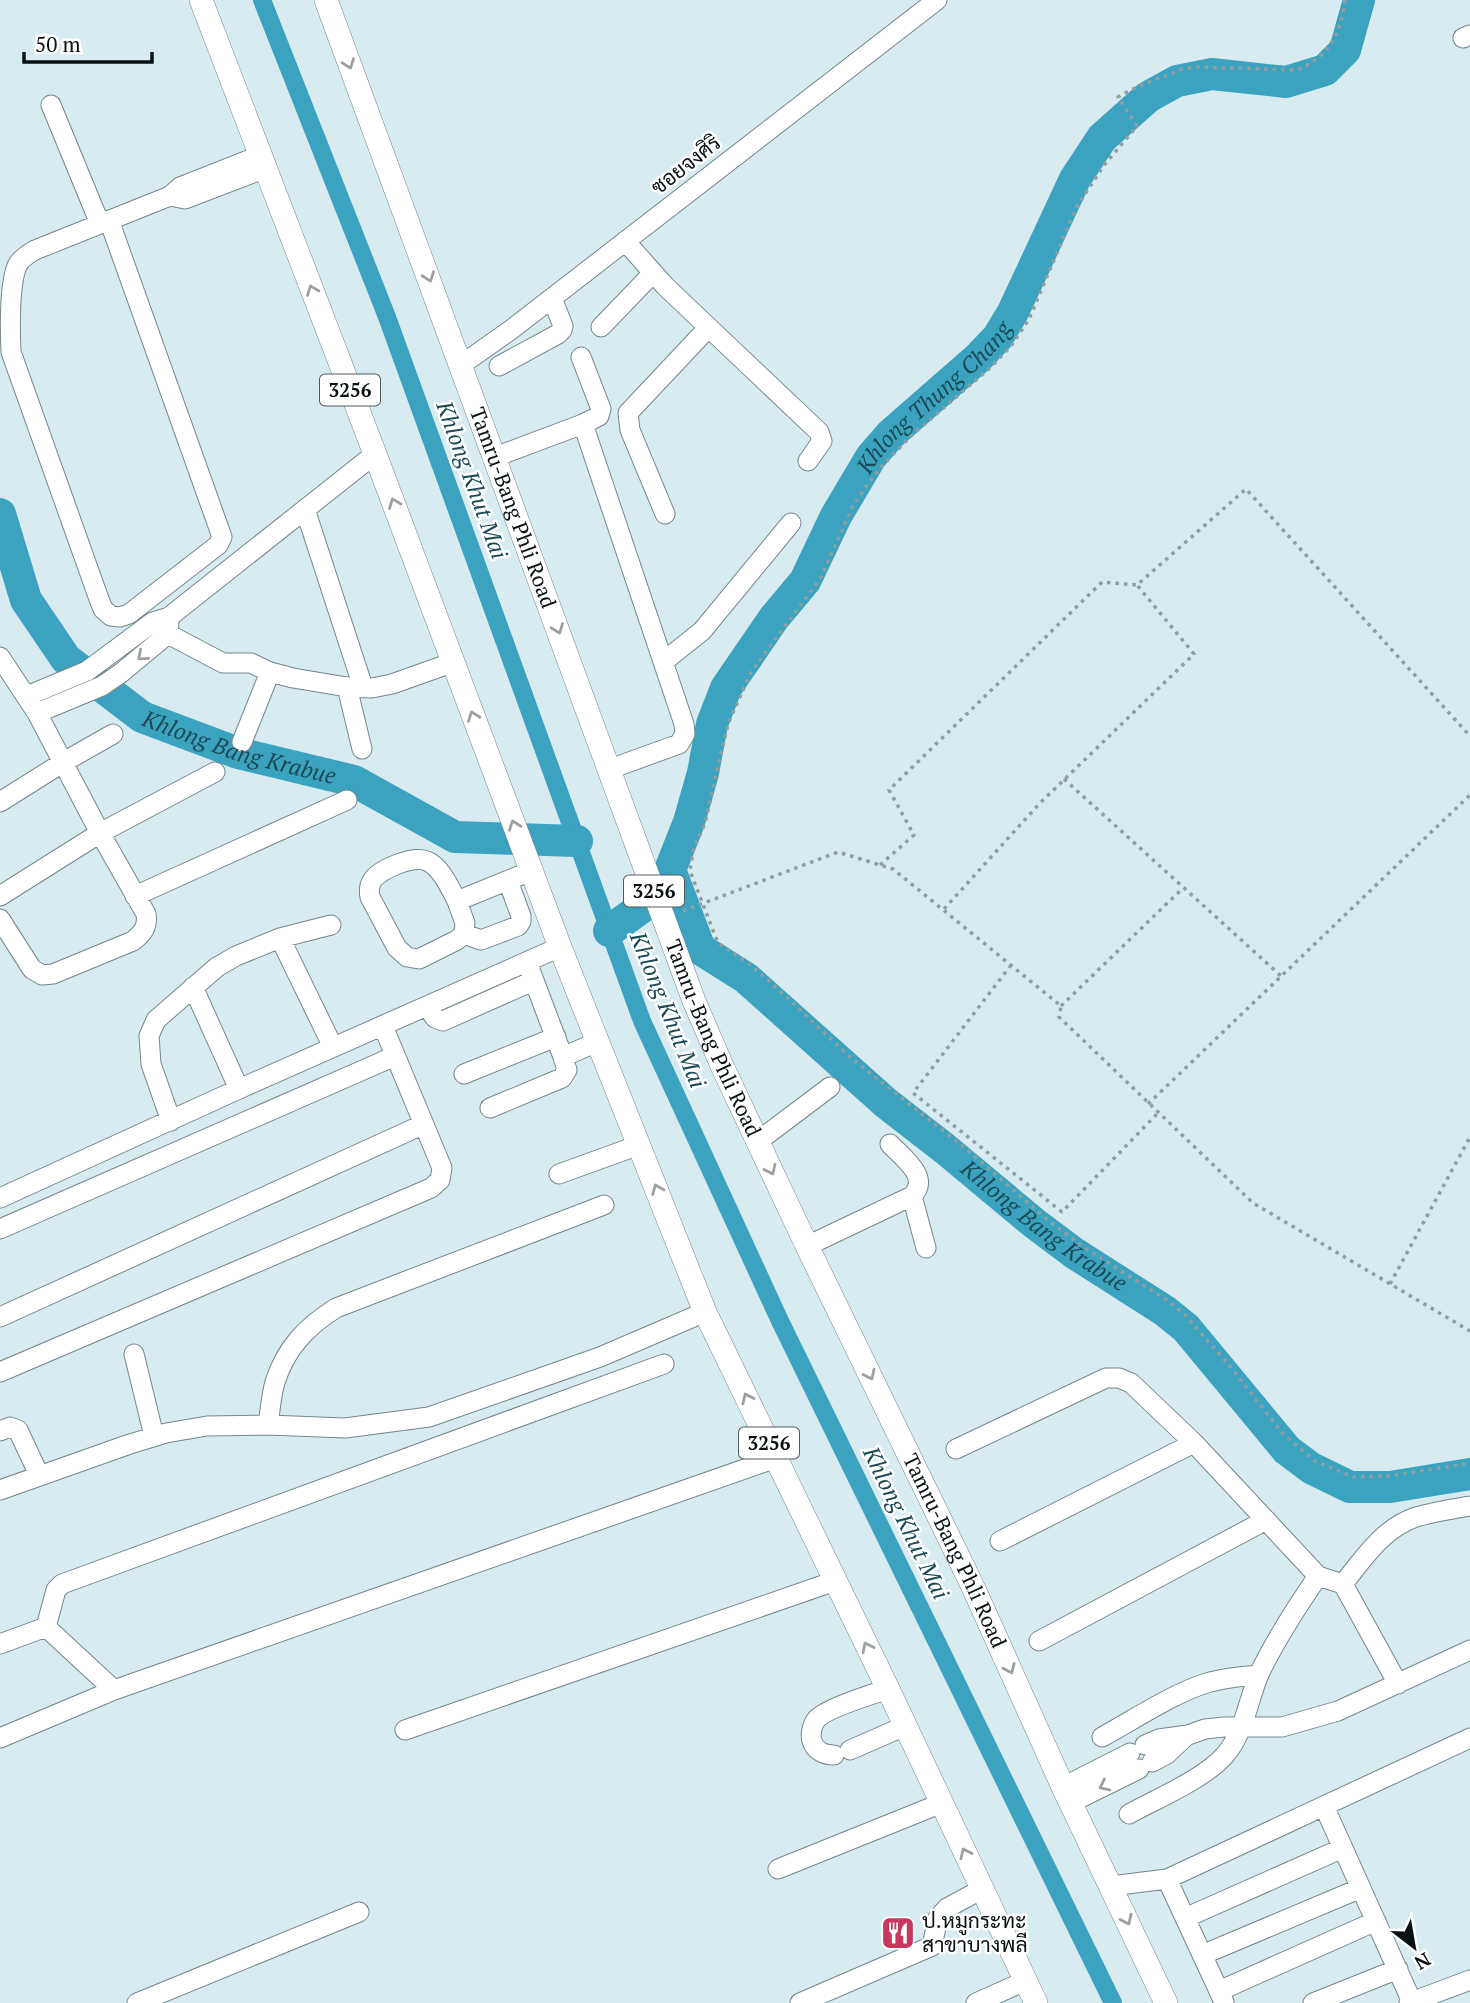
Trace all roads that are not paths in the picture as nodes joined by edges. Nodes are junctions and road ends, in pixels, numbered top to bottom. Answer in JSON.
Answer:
{"nodes":[{"id":1,"x":201,"y":0,"type":"edge"},
{"id":2,"x":326,"y":0,"type":"edge"},
{"id":3,"x":937,"y":0,"type":"edge"},
{"id":4,"x":51,"y":105,"type":"dead end"},
{"id":5,"x":263,"y":162,"type":"junction"},
{"id":6,"x":104,"y":222,"type":"junction"},
{"id":7,"x":625,"y":241,"type":"junction"},
{"id":8,"x":653,"y":273,"type":"junction"},
{"id":9,"x":552,"y":298,"type":"junction"},
{"id":10,"x":601,"y":327,"type":"dead end"},
{"id":11,"x":708,"y":328,"type":"junction"},
{"id":12,"x":581,"y":357,"type":"dead end"},
{"id":13,"x":461,"y":365,"type":"junction"},
{"id":14,"x":499,"y":366,"type":"dead end"},
{"id":15,"x":583,"y":424,"type":"junction"},
{"id":16,"x":375,"y":454,"type":"junction"},
{"id":17,"x":495,"y":457,"type":"junction"},
{"id":18,"x":808,"y":461,"type":"dead end"},
{"id":19,"x":304,"y":509,"type":"junction"},
{"id":20,"x":665,"y":514,"type":"dead end"},
{"id":21,"x":791,"y":523,"type":"dead end"},
{"id":22,"x":164,"y":624,"type":"junction"},
{"id":23,"x":0,"y":657,"type":"edge"},
{"id":24,"x":663,"y":662,"type":"junction"},
{"id":25,"x":454,"y":663,"type":"junction"},
{"id":26,"x":270,"y":672,"type":"junction"},
{"id":27,"x":7,"y":683,"type":"edge"},
{"id":28,"x":355,"y":687,"type":"junction"},
{"id":29,"x":32,"y":705,"type":"junction"},
{"id":30,"x":113,"y":734,"type":"dead end"},
{"id":31,"x":242,"y":742,"type":"dead end"},
{"id":32,"x":362,"y":749,"type":"dead end"},
{"id":33,"x":62,"y":763,"type":"junction"},
{"id":34,"x":610,"y":769,"type":"junction"},
{"id":35,"x":215,"y":772,"type":"dead end"},
{"id":36,"x":347,"y":800,"type":"dead end"},
{"id":37,"x":0,"y":802,"type":"edge"},
{"id":38,"x":100,"y":833,"type":"junction"},
{"id":39,"x":531,"y":871,"type":"junction"},
{"id":40,"x":508,"y":881,"type":"junction"},
{"id":41,"x":0,"y":896,"type":"edge"},
{"id":42,"x":135,"y":896,"type":"junction"},
{"id":43,"x":457,"y":901,"type":"junction"},
{"id":44,"x":0,"y":919,"type":"edge"},
{"id":45,"x":331,"y":925,"type":"dead end"},
{"id":46,"x":464,"y":934,"type":"junction"},
{"id":47,"x":280,"y":938,"type":"junction"},
{"id":48,"x":559,"y":947,"type":"junction"},
{"id":49,"x":527,"y":962,"type":"junction"},
{"id":50,"x":533,"y":981,"type":"junction"},
{"id":51,"x":193,"y":987,"type":"junction"},
{"id":52,"x":427,"y":1006,"type":"junction"},
{"id":53,"x":383,"y":1026,"type":"junction"},
{"id":54,"x":556,"y":1037,"type":"junction"},
{"id":55,"x":597,"y":1042,"type":"junction"},
{"id":56,"x":333,"y":1047,"type":"junction"},
{"id":57,"x":395,"y":1056,"type":"junction"},
{"id":58,"x":563,"y":1056,"type":"junction"},
{"id":59,"x":464,"y":1074,"type":"dead end"},
{"id":60,"x":830,"y":1087,"type":"dead end"},
{"id":61,"x":239,"y":1089,"type":"junction"},
{"id":62,"x":490,"y":1108,"type":"dead end"},
{"id":63,"x":171,"y":1121,"type":"junction"},
{"id":64,"x":422,"y":1125,"type":"junction"},
{"id":65,"x":758,"y":1142,"type":"junction"},
{"id":66,"x":890,"y":1144,"type":"dead end"},
{"id":67,"x":639,"y":1145,"type":"junction"},
{"id":68,"x":559,"y":1174,"type":"dead end"},
{"id":69,"x":912,"y":1196,"type":"junction"},
{"id":70,"x":0,"y":1198,"type":"edge"},
{"id":71,"x":604,"y":1205,"type":"dead end"},
{"id":72,"x":0,"y":1229,"type":"edge"},
{"id":73,"x":807,"y":1246,"type":"junction"},
{"id":74,"x":926,"y":1248,"type":"dead end"},
{"id":75,"x":705,"y":1312,"type":"junction"},
{"id":76,"x":0,"y":1317,"type":"edge"},
{"id":77,"x":134,"y":1354,"type":"dead end"},
{"id":78,"x":664,"y":1364,"type":"dead end"},
{"id":79,"x":0,"y":1372,"type":"edge"},
{"id":80,"x":268,"y":1426,"type":"junction"},
{"id":81,"x":0,"y":1431,"type":"edge"},
{"id":82,"x":154,"y":1436,"type":"junction"},
{"id":83,"x":1194,"y":1443,"type":"junction"},
{"id":84,"x":956,"y":1449,"type":"dead end"},
{"id":85,"x":776,"y":1458,"type":"junction"},
{"id":86,"x":39,"y":1475,"type":"junction"},
{"id":87,"x":0,"y":1490,"type":"edge"},
{"id":88,"x":1470,"y":1506,"type":"edge"},
{"id":89,"x":1266,"y":1520,"type":"junction"},
{"id":90,"x":1000,"y":1541,"type":"dead end"},
{"id":91,"x":1318,"y":1576,"type":"junction"},
{"id":92,"x":835,"y":1581,"type":"junction"},
{"id":93,"x":1343,"y":1584,"type":"junction"},
{"id":94,"x":46,"y":1627,"type":"junction"},
{"id":95,"x":1039,"y":1641,"type":"dead end"},
{"id":96,"x":0,"y":1644,"type":"edge"},
{"id":97,"x":1470,"y":1650,"type":"edge"},
{"id":98,"x":1259,"y":1675,"type":"junction"},
{"id":99,"x":1398,"y":1684,"type":"junction"},
{"id":100,"x":888,"y":1689,"type":"junction"},
{"id":101,"x":114,"y":1690,"type":"junction"},
{"id":102,"x":905,"y":1726,"type":"junction"},
{"id":103,"x":1242,"y":1726,"type":"junction"},
{"id":104,"x":405,"y":1730,"type":"dead end"},
{"id":105,"x":1102,"y":1737,"type":"dead end"},
{"id":106,"x":0,"y":1738,"type":"edge"},
{"id":107,"x":1470,"y":1738,"type":"edge"},
{"id":108,"x":1066,"y":1795,"type":"junction"},
{"id":109,"x":942,"y":1803,"type":"junction"},
{"id":110,"x":1324,"y":1806,"type":"junction"},
{"id":111,"x":1129,"y":1814,"type":"dead end"},
{"id":112,"x":1343,"y":1848,"type":"junction"},
{"id":113,"x":778,"y":1869,"type":"dead end"},
{"id":114,"x":1167,"y":1879,"type":"junction"},
{"id":115,"x":1111,"y":1886,"type":"junction"},
{"id":116,"x":1361,"y":1888,"type":"junction"},
{"id":117,"x":982,"y":1889,"type":"junction"},
{"id":118,"x":359,"y":1912,"type":"dead end"},
{"id":119,"x":1185,"y":1918,"type":"junction"},
{"id":120,"x":1376,"y":1921,"type":"junction"},
{"id":121,"x":1202,"y":1955,"type":"junction"},
{"id":122,"x":1398,"y":1969,"type":"junction"},
{"id":123,"x":1470,"y":1980,"type":"edge"},
{"id":124,"x":1025,"y":1981,"type":"junction"},
{"id":125,"x":1222,"y":1997,"type":"edge"},
{"id":126,"x":1410,"y":2002,"type":"edge"},
{"id":127,"x":137,"y":2003,"type":"edge"},
{"id":128,"x":800,"y":2003,"type":"edge"},
{"id":129,"x":976,"y":2003,"type":"edge"},
{"id":130,"x":1036,"y":2003,"type":"edge"},
{"id":131,"x":1166,"y":2003,"type":"edge"},
{"id":132,"x":1313,"y":2003,"type":"edge"}],
"edges":[{"from":1,"to":5,"type":"main road","number":"3256"},
{"from":2,"to":13,"type":"main road","name":"Tamru-Bang Phli Road","number":"3256","one_way":true},
{"from":3,"to":7,"type":"street","name":"ซอยจงศิริ"},
{"from":4,"to":6,"type":"street"},
{"from":5,"to":6,"type":"street"},
{"from":16,"to":5,"type":"main road","number":"3256","one_way":true},
{"from":6,"to":6,"type":"street"},
{"from":7,"to":8,"type":"street"},
{"from":7,"to":9,"type":"street","name":"ซอยจงศิริ"},
{"from":8,"to":10,"type":"street"},
{"from":8,"to":11,"type":"street"},
{"from":9,"to":13,"type":"street","name":"ซอยจงศิริ"},
{"from":9,"to":14,"type":"street"},
{"from":11,"to":18,"type":"street"},
{"from":11,"to":20,"type":"street"},
{"from":12,"to":15,"type":"street"},
{"from":13,"to":17,"type":"main road","name":"Tamru-Bang Phli Road","number":"3256"},
{"from":15,"to":17,"type":"street"},
{"from":15,"to":24,"type":"street"},
{"from":16,"to":19,"type":"street"},
{"from":25,"to":16,"type":"main road","number":"3256","one_way":true},
{"from":17,"to":34,"type":"main road","name":"Tamru-Bang Phli Road","number":"3256","one_way":true},
{"from":19,"to":22,"type":"street"},
{"from":19,"to":28,"type":"street"},
{"from":21,"to":24,"type":"street"},
{"from":22,"to":26,"type":"street"},
{"from":22,"to":29,"type":"street"},
{"from":22,"to":29,"type":"street","one_way":true},
{"from":23,"to":27,"type":"street"},
{"from":24,"to":34,"type":"street"},
{"from":25,"to":28,"type":"street"},
{"from":39,"to":25,"type":"main road","number":"3256","one_way":true},
{"from":26,"to":28,"type":"street"},
{"from":26,"to":31,"type":"street"},
{"from":27,"to":29,"type":"street"},
{"from":28,"to":32,"type":"street"},
{"from":29,"to":33,"type":"street"},
{"from":30,"to":33,"type":"street"},
{"from":33,"to":37,"type":"street"},
{"from":33,"to":38,"type":"street"},
{"from":34,"to":65,"type":"main road","name":"Tamru-Bang Phli Road","number":"3256"},
{"from":35,"to":38,"type":"street"},
{"from":36,"to":42,"type":"street"},
{"from":38,"to":41,"type":"street"},
{"from":38,"to":42,"type":"street"},
{"from":39,"to":40,"type":"street"},
{"from":39,"to":48,"type":"main road","number":"3256"},
{"from":40,"to":43,"type":"street"},
{"from":40,"to":46,"type":"street"},
{"from":42,"to":44,"type":"street"},
{"from":43,"to":46,"type":"street"},
{"from":43,"to":46,"type":"street"},
{"from":45,"to":47,"type":"street"},
{"from":47,"to":51,"type":"street"},
{"from":47,"to":56,"type":"street"},
{"from":48,"to":49,"type":"street"},
{"from":48,"to":55,"type":"main road","number":"3256"},
{"from":49,"to":50,"type":"street"},
{"from":49,"to":52,"type":"street"},
{"from":50,"to":52,"type":"street"},
{"from":50,"to":54,"type":"street"},
{"from":51,"to":61,"type":"street"},
{"from":51,"to":63,"type":"street"},
{"from":52,"to":53,"type":"street"},
{"from":53,"to":56,"type":"street"},
{"from":53,"to":57,"type":"street"},
{"from":54,"to":58,"type":"street"},
{"from":54,"to":59,"type":"street"},
{"from":55,"to":58,"type":"street"},
{"from":55,"to":67,"type":"main road","number":"3256"},
{"from":56,"to":61,"type":"street"},
{"from":57,"to":64,"type":"street"},
{"from":57,"to":72,"type":"street"},
{"from":58,"to":62,"type":"street"},
{"from":60,"to":65,"type":"street"},
{"from":61,"to":63,"type":"street"},
{"from":63,"to":70,"type":"street"},
{"from":64,"to":76,"type":"street"},
{"from":64,"to":79,"type":"street"},
{"from":65,"to":73,"type":"main road","name":"Tamru-Bang Phli Road","number":"3256","one_way":true},
{"from":66,"to":69,"type":"street"},
{"from":67,"to":68,"type":"street"},
{"from":75,"to":67,"type":"main road","number":"3256","one_way":true},
{"from":69,"to":73,"type":"street"},
{"from":69,"to":74,"type":"street"},
{"from":71,"to":80,"type":"street"},
{"from":73,"to":108,"type":"main road","name":"Tamru-Bang Phli Road","number":"3256","one_way":true},
{"from":75,"to":80,"type":"street"},
{"from":85,"to":75,"type":"main road","number":"3256","one_way":true},
{"from":77,"to":82,"type":"street"},
{"from":78,"to":94,"type":"street"},
{"from":80,"to":82,"type":"street"},
{"from":81,"to":86,"type":"street"},
{"from":82,"to":86,"type":"street"},
{"from":83,"to":84,"type":"street"},
{"from":83,"to":89,"type":"street"},
{"from":83,"to":90,"type":"street"},
{"from":85,"to":92,"type":"main road","number":"3256"},
{"from":85,"to":101,"type":"street"},
{"from":86,"to":87,"type":"street"},
{"from":88,"to":93,"type":"street"},
{"from":89,"to":91,"type":"street"},
{"from":89,"to":95,"type":"street"},
{"from":91,"to":93,"type":"street"},
{"from":91,"to":98,"type":"street"},
{"from":100,"to":92,"type":"main road","number":"3256","one_way":true},
{"from":92,"to":104,"type":"street"},
{"from":93,"to":99,"type":"street"},
{"from":94,"to":96,"type":"street"},
{"from":94,"to":101,"type":"street"},
{"from":97,"to":99,"type":"street"},
{"from":98,"to":103,"type":"street"},
{"from":98,"to":105,"type":"street"},
{"from":99,"to":103,"type":"street"},
{"from":100,"to":102,"type":"main road","number":"3256"},
{"from":100,"to":102,"type":"street"},
{"from":101,"to":106,"type":"street"},
{"from":102,"to":109,"type":"main road","number":"3256"},
{"from":103,"to":108,"type":"street"},
{"from":103,"to":111,"type":"street"},
{"from":107,"to":110,"type":"street"},
{"from":108,"to":115,"type":"main road","name":"Tamru-Bang Phli Road","number":"3256"},
{"from":109,"to":113,"type":"street"},
{"from":117,"to":109,"type":"main road","number":"3256","one_way":true},
{"from":110,"to":112,"type":"street"},
{"from":110,"to":114,"type":"street"},
{"from":112,"to":116,"type":"street"},
{"from":112,"to":119,"type":"street"},
{"from":114,"to":115,"type":"street"},
{"from":114,"to":119,"type":"street"},
{"from":115,"to":131,"type":"main road","name":"Tamru-Bang Phli Road","number":"3256","one_way":true},
{"from":116,"to":120,"type":"street"},
{"from":116,"to":121,"type":"street"},
{"from":117,"to":124,"type":"main road","number":"3256"},
{"from":117,"to":128,"type":"street"},
{"from":118,"to":127,"type":"street"},
{"from":119,"to":121,"type":"street"},
{"from":120,"to":122,"type":"street"},
{"from":120,"to":125,"type":"street"},
{"from":121,"to":125,"type":"street"},
{"from":122,"to":126,"type":"street"},
{"from":122,"to":132,"type":"street"},
{"from":123,"to":126,"type":"street"},
{"from":124,"to":129,"type":"street"},
{"from":124,"to":130,"type":"main road","number":"3256"}]}
